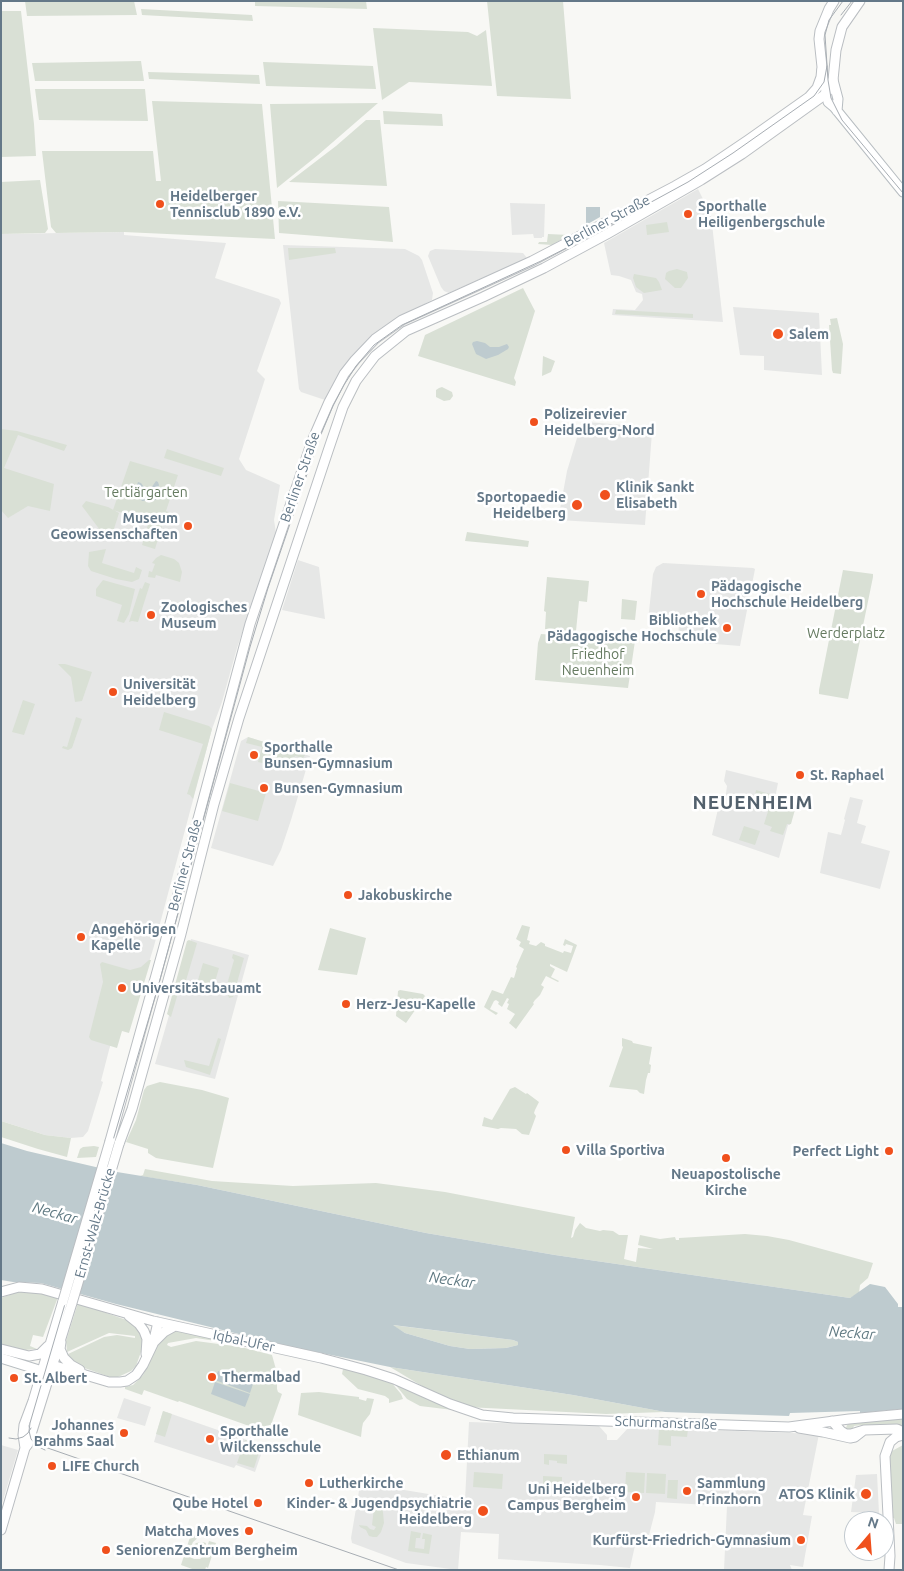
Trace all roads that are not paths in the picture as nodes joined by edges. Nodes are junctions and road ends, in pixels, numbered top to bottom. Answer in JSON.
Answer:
{"nodes":[{"id":1,"x":834,"y":1,"type":"edge"},
{"id":2,"x":860,"y":1,"type":"edge"},
{"id":3,"x":822,"y":68,"type":"junction"},
{"id":4,"x":833,"y":80,"type":"junction"},
{"id":5,"x":827,"y":98,"type":"junction"},
{"id":6,"x":837,"y":110,"type":"junction"},
{"id":7,"x":903,"y":192,"type":"edge"},
{"id":8,"x":115,"y":1142,"type":"junction"},
{"id":9,"x":1,"y":1292,"type":"edge"},
{"id":10,"x":68,"y":1302,"type":"junction"},
{"id":11,"x":127,"y":1314,"type":"junction"},
{"id":12,"x":156,"y":1321,"type":"junction"},
{"id":13,"x":175,"y":1326,"type":"junction"},
{"id":14,"x":62,"y":1335,"type":"junction"},
{"id":15,"x":150,"y":1341,"type":"junction"},
{"id":16,"x":50,"y":1344,"type":"junction"},
{"id":17,"x":1,"y":1348,"type":"edge"},
{"id":18,"x":1,"y":1358,"type":"edge"},
{"id":19,"x":47,"y":1367,"type":"junction"},
{"id":20,"x":100,"y":1379,"type":"junction"},
{"id":21,"x":903,"y":1414,"type":"edge"},
{"id":22,"x":482,"y":1415,"type":"joint"},
{"id":23,"x":849,"y":1419,"type":"junction"},
{"id":24,"x":832,"y":1421,"type":"junction"},
{"id":25,"x":789,"y":1427,"type":"junction"},
{"id":26,"x":864,"y":1430,"type":"junction"},
{"id":27,"x":879,"y":1430,"type":"junction"},
{"id":28,"x":848,"y":1434,"type":"junction"},
{"id":29,"x":903,"y":1434,"type":"edge"},
{"id":30,"x":890,"y":1442,"type":"junction"},
{"id":31,"x":1,"y":1530,"type":"edge"},
{"id":32,"x":889,"y":1570,"type":"edge"}],
"edges":[{"from":1,"to":3,"type":"main road"},
{"from":2,"to":4,"type":"main road"},
{"from":3,"to":5,"type":"main road"},
{"from":3,"to":8,"type":"main road","name":"Berliner Straße"},
{"from":4,"to":5,"type":"main road","name":"Berliner Straße"},
{"from":4,"to":6,"type":"main road"},
{"from":5,"to":6,"type":"main road"},
{"from":5,"to":8,"type":"main road","name":"Berliner Straße"},
{"from":6,"to":7,"type":"main road"},
{"from":8,"to":10,"type":"main road","name":"Ernst-Walz-Brücke","bridge":true},
{"from":9,"to":11,"type":"main road","name":"Iqbal-Ufer"},
{"from":10,"to":14,"type":"main road"},
{"from":10,"to":16,"type":"main road"},
{"from":11,"to":12,"type":"main road","name":"Iqbal-Ufer"},
{"from":11,"to":15,"type":"main road"},
{"from":12,"to":13,"type":"main road","name":"Iqbal-Ufer"},
{"from":12,"to":15,"type":"main road"},
{"from":13,"to":15,"type":"main road"},
{"from":13,"to":22,"type":"main road","name":"Iqbal-Ufer"},
{"from":14,"to":19,"type":"main road"},
{"from":14,"to":20,"type":"main road"},
{"from":15,"to":20,"type":"main road"},
{"from":16,"to":17,"type":"main road"},
{"from":16,"to":19,"type":"main road"},
{"from":18,"to":19,"type":"main road"},
{"from":19,"to":20,"type":"main road"},
{"from":19,"to":31,"type":"main road"},
{"from":21,"to":23,"type":"main road","name":"Schurmanstraße"},
{"from":22,"to":25,"type":"main road","name":"Schurmanstraße"},
{"from":23,"to":24,"type":"main road","name":"Schurmanstraße"},
{"from":23,"to":28,"type":"main road"},
{"from":24,"to":25,"type":"main road","name":"Schurmanstraße"},
{"from":24,"to":28,"type":"main road"},
{"from":25,"to":26,"type":"main road"},
{"from":26,"to":27,"type":"main road"},
{"from":26,"to":28,"type":"main road"},
{"from":27,"to":29,"type":"main road"},
{"from":27,"to":30,"type":"main road"},
{"from":29,"to":30,"type":"main road"},
{"from":30,"to":32,"type":"main road"}]}
